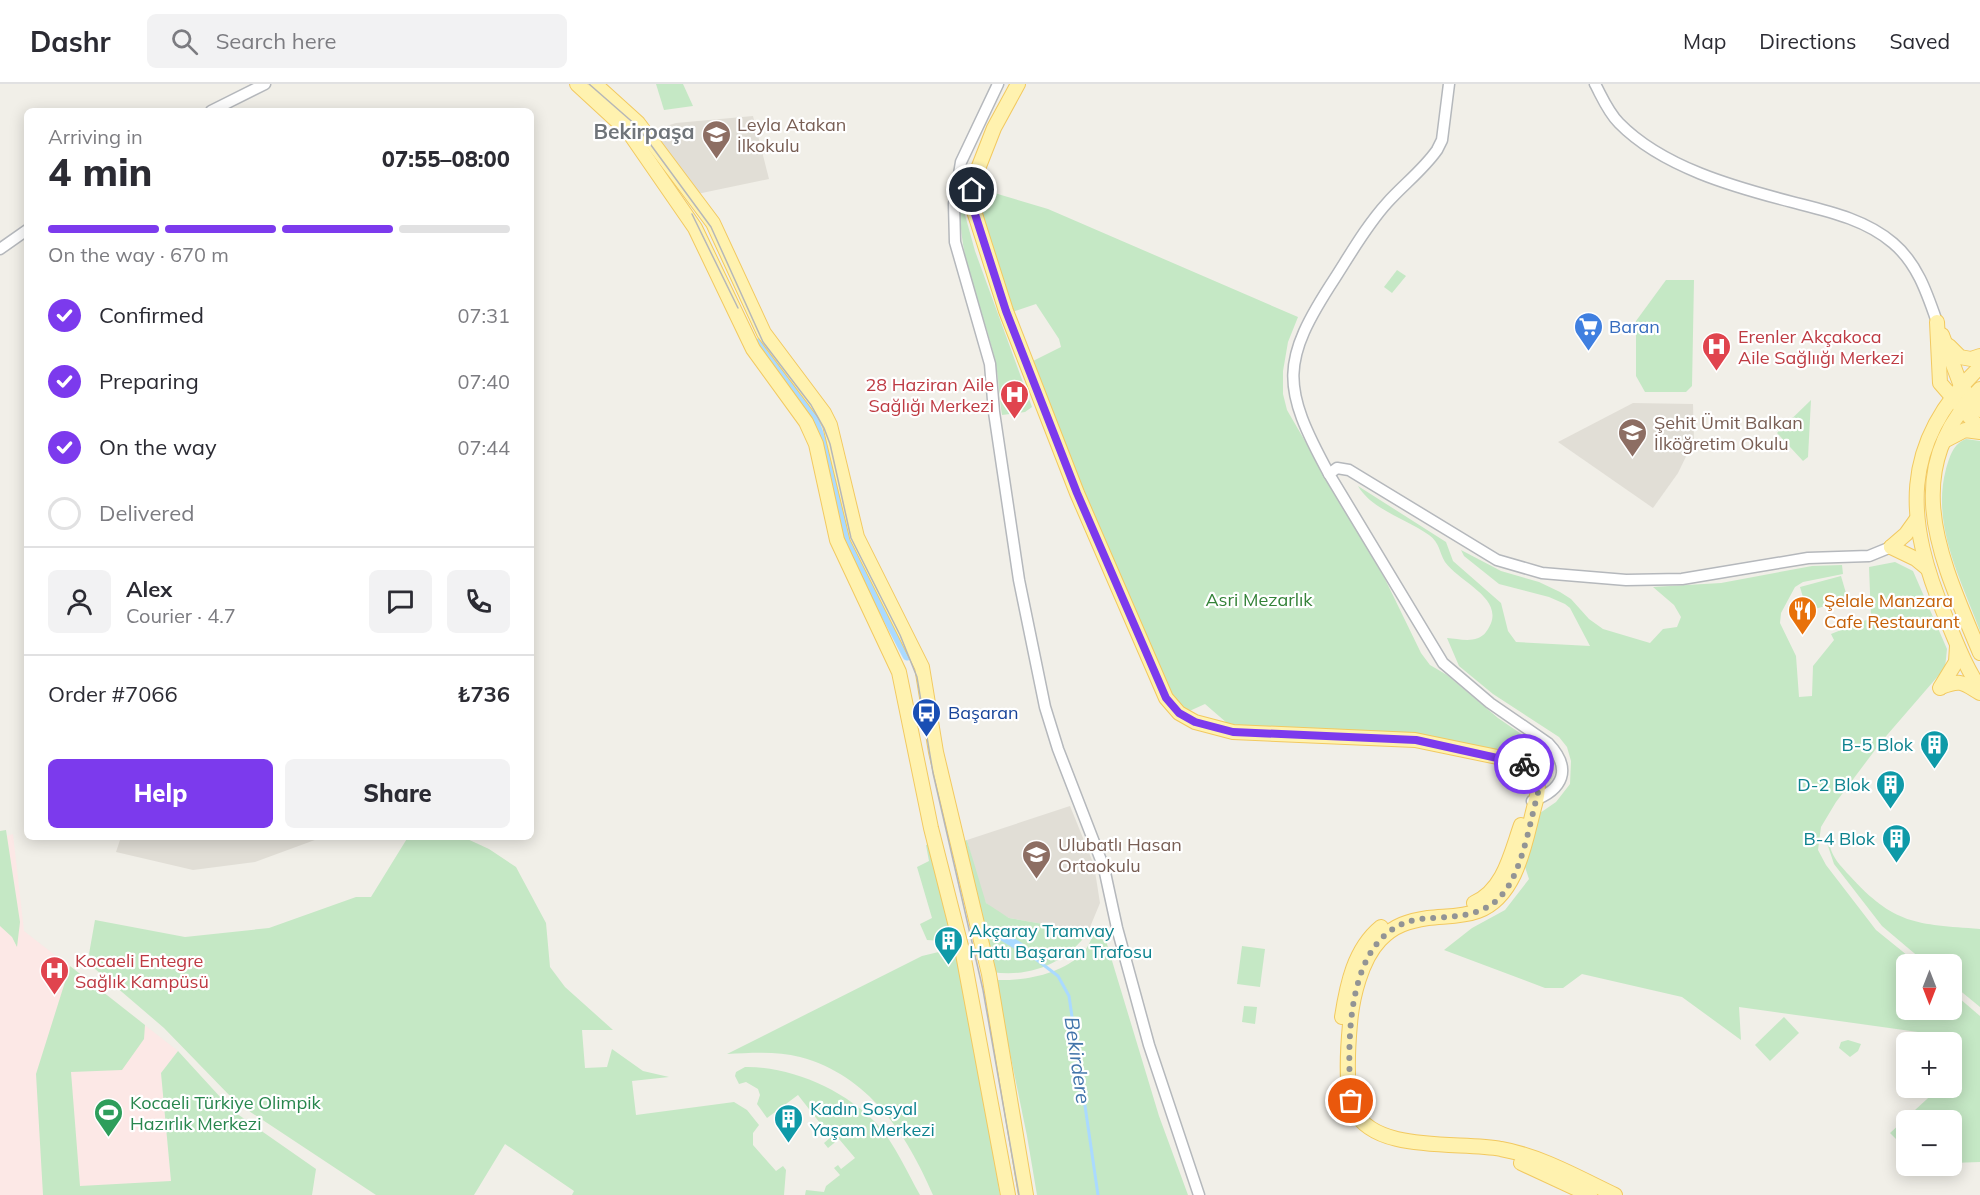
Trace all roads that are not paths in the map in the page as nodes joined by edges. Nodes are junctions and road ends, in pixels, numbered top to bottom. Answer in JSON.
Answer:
{"nodes":[{"id":1,"x":265,"y":84,"type":"edge"},
{"id":2,"x":578,"y":84,"type":"edge"},
{"id":3,"x":595,"y":84,"type":"edge"},
{"id":4,"x":998,"y":84,"type":"edge"},
{"id":5,"x":1011,"y":84,"type":"edge"},
{"id":6,"x":1018,"y":84,"type":"edge"},
{"id":7,"x":1449,"y":84,"type":"edge"},
{"id":8,"x":1595,"y":84,"type":"edge"},
{"id":9,"x":217,"y":108,"type":"edge"},
{"id":10,"x":24,"y":233,"type":"edge"},
{"id":11,"x":0,"y":249,"type":"edge"},
{"id":12,"x":1939,"y":327,"type":"junction"},
{"id":13,"x":1980,"y":356,"type":"edge"},
{"id":14,"x":1980,"y":367,"type":"edge"},
{"id":15,"x":1939,"y":368,"type":"junction"},
{"id":16,"x":1961,"y":387,"type":"junction"},
{"id":17,"x":1951,"y":398,"type":"junction"},
{"id":18,"x":1971,"y":398,"type":"edge"},
{"id":19,"x":1980,"y":410,"type":"edge"},
{"id":20,"x":1934,"y":423,"type":"junction"},
{"id":21,"x":1980,"y":430,"type":"edge"},
{"id":22,"x":1944,"y":441,"type":"junction"},
{"id":23,"x":1329,"y":474,"type":"junction"},
{"id":24,"x":1916,"y":520,"type":"junction"},
{"id":25,"x":1890,"y":547,"type":"junction"},
{"id":26,"x":1928,"y":569,"type":"junction"},
{"id":27,"x":1957,"y":644,"type":"junction"},
{"id":28,"x":1980,"y":653,"type":"edge"},
{"id":29,"x":1980,"y":688,"type":"edge"},
{"id":30,"x":1980,"y":693,"type":"edge"},
{"id":31,"x":1533,"y":801,"type":"junction"},
{"id":32,"x":1008,"y":1195,"type":"edge"},
{"id":33,"x":1026,"y":1195,"type":"edge"},
{"id":34,"x":1199,"y":1195,"type":"edge"},
{"id":35,"x":1590,"y":1195,"type":"edge"},
{"id":36,"x":1615,"y":1195,"type":"edge"}],
"edges":[{"from":1,"to":9,"type":"street"},
{"from":2,"to":32,"type":"main road"},
{"from":3,"to":33,"type":"main road"},
{"from":4,"to":34,"type":"street"},
{"from":5,"to":31,"type":"main road"},
{"from":6,"to":31,"type":"main road"},
{"from":7,"to":23,"type":"street"},
{"from":8,"to":12,"type":"street"},
{"from":10,"to":11,"type":"street"},
{"from":12,"to":13,"type":"main road"},
{"from":12,"to":15,"type":"main road"},
{"from":12,"to":16,"type":"main road"},
{"from":14,"to":16,"type":"main road"},
{"from":15,"to":17,"type":"main road"},
{"from":15,"to":20,"type":"main road"},
{"from":16,"to":17,"type":"main road"},
{"from":16,"to":18,"type":"main road"},
{"from":17,"to":18,"type":"main road"},
{"from":17,"to":20,"type":"main road"},
{"from":18,"to":19,"type":"main road"},
{"from":18,"to":21,"type":"main road"},
{"from":18,"to":22,"type":"main road"},
{"from":20,"to":24,"type":"main road"},
{"from":21,"to":22,"type":"main road"},
{"from":22,"to":28,"type":"main road"},
{"from":23,"to":25,"type":"street"},
{"from":23,"to":31,"type":"street"},
{"from":24,"to":25,"type":"main road"},
{"from":24,"to":26,"type":"main road"},
{"from":25,"to":26,"type":"main road"},
{"from":26,"to":27,"type":"main road"},
{"from":27,"to":29,"type":"main road"},
{"from":27,"to":30,"type":"main road"},
{"from":31,"to":35,"type":"main road"},
{"from":31,"to":36,"type":"main road"}]}
